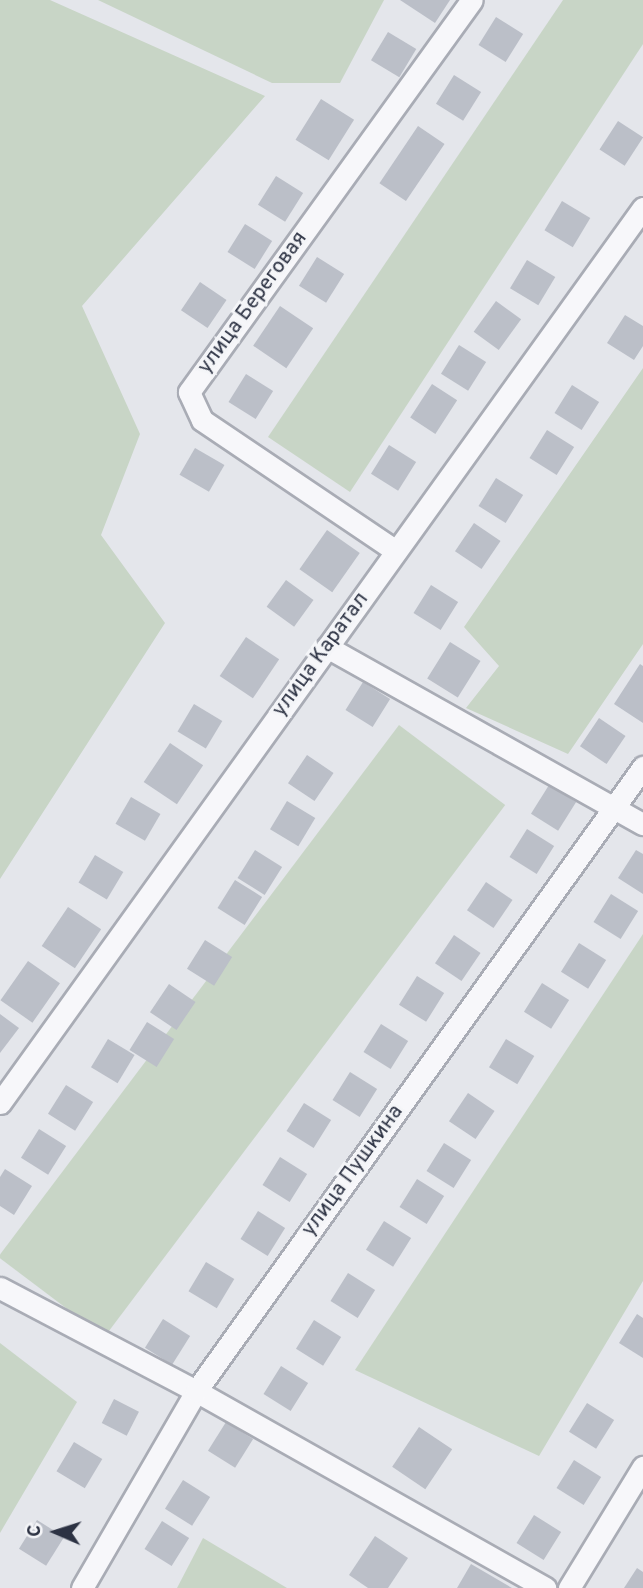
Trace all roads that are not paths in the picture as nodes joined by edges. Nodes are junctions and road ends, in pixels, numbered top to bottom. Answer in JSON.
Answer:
{"nodes":[{"id":1,"x":472,"y":0,"type":"edge"},
{"id":2,"x":643,"y":208,"type":"edge"},
{"id":3,"x":396,"y":551,"type":"junction"},
{"id":4,"x":327,"y":647,"type":"junction"},
{"id":5,"x":643,"y":767,"type":"edge"},
{"id":6,"x":614,"y":808,"type":"junction"},
{"id":7,"x":643,"y":824,"type":"edge"},
{"id":8,"x":0,"y":1103,"type":"edge"},
{"id":9,"x":0,"y":1287,"type":"edge"},
{"id":10,"x":196,"y":1391,"type":"junction"},
{"id":11,"x":643,"y":1467,"type":"edge"},
{"id":12,"x":82,"y":1588,"type":"edge"},
{"id":13,"x":545,"y":1588,"type":"edge"},
{"id":14,"x":569,"y":1588,"type":"edge"}],
"edges":[{"from":1,"to":3,"type":"street","name":"улица Береговая"},
{"from":2,"to":3,"type":"street","name":"улица Каратал"},
{"from":3,"to":4,"type":"street","name":"улица Каратал"},
{"from":4,"to":6,"type":"street"},
{"from":4,"to":8,"type":"street","name":"улица Каратал"},
{"from":5,"to":6,"type":"street","name":"улица Пушкина"},
{"from":6,"to":7,"type":"street"},
{"from":6,"to":10,"type":"street","name":"улица Пушкина"},
{"from":9,"to":10,"type":"street"},
{"from":10,"to":12,"type":"street","name":"улица Пушкина"},
{"from":10,"to":13,"type":"street"},
{"from":11,"to":14,"type":"street"}]}
